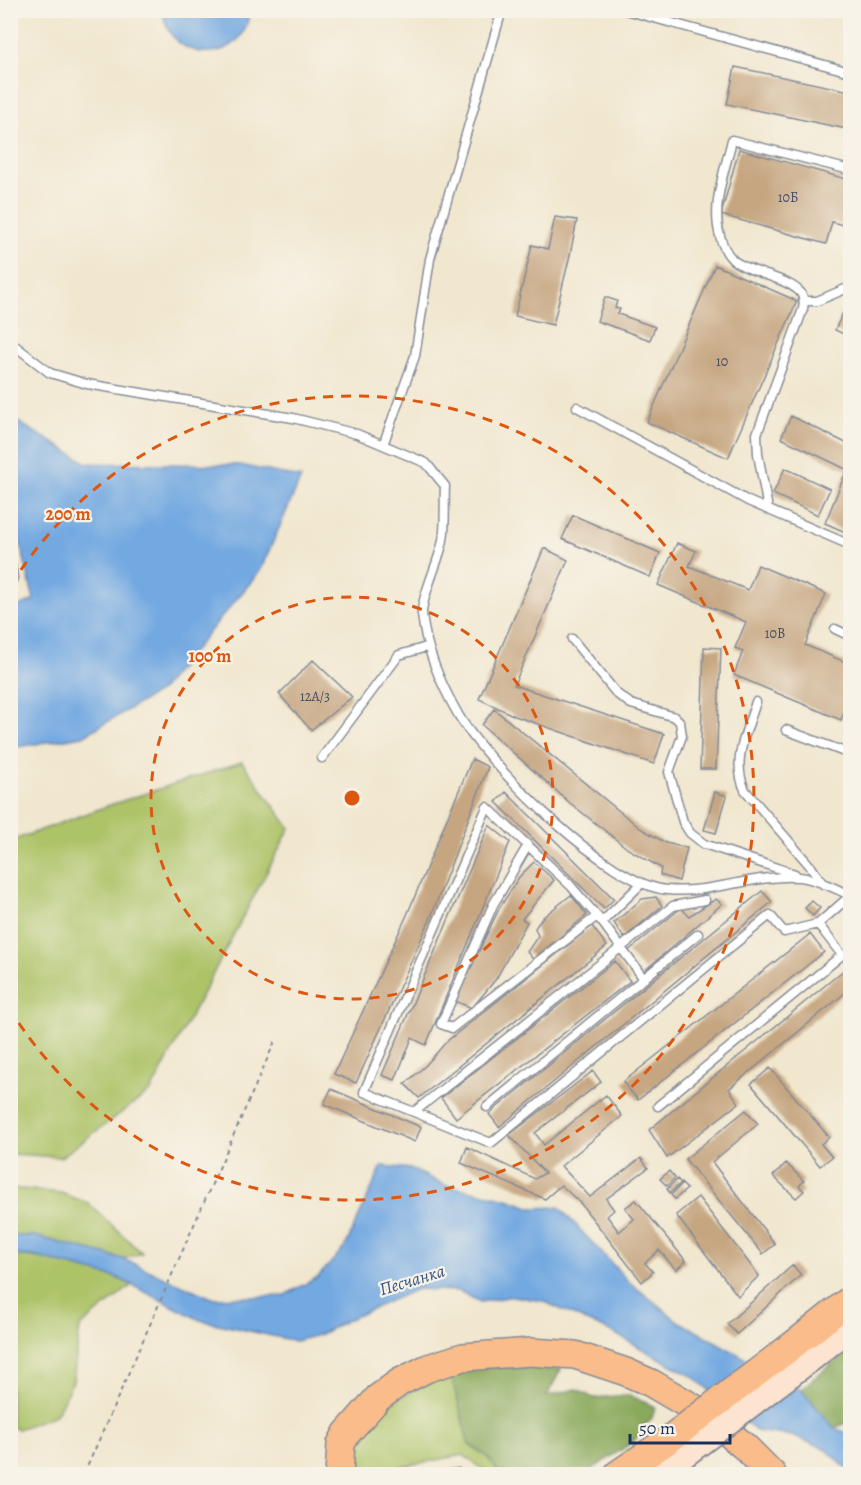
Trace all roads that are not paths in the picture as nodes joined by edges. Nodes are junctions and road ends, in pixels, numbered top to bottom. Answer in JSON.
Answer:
{"nodes":[{"id":1,"x":502,"y":10,"type":"edge"},
{"id":2,"x":625,"y":10,"type":"edge"},
{"id":3,"x":850,"y":72,"type":"edge"},
{"id":4,"x":850,"y":170,"type":"edge"},
{"id":5,"x":850,"y":287,"type":"edge"},
{"id":6,"x":804,"y":302,"type":"junction"},
{"id":7,"x":10,"y":342,"type":"edge"},
{"id":8,"x":577,"y":407,"type":"dead end"},
{"id":9,"x":383,"y":445,"type":"junction"},
{"id":10,"x":768,"y":510,"type":"junction"},
{"id":11,"x":850,"y":545,"type":"edge"},
{"id":12,"x":10,"y":556,"type":"edge"},
{"id":13,"x":10,"y":584,"type":"edge"},
{"id":14,"x":835,"y":629,"type":"dead end"},
{"id":15,"x":850,"y":636,"type":"edge"},
{"id":16,"x":572,"y":639,"type":"dead end"},
{"id":17,"x":427,"y":646,"type":"junction"},
{"id":18,"x":756,"y":702,"type":"dead end"},
{"id":19,"x":786,"y":730,"type":"dead end"},
{"id":20,"x":850,"y":754,"type":"edge"},
{"id":21,"x":322,"y":758,"type":"dead end"},
{"id":22,"x":528,"y":845,"type":"junction"},
{"id":23,"x":801,"y":876,"type":"junction"},
{"id":24,"x":641,"y":884,"type":"junction"},
{"id":25,"x":823,"y":884,"type":"junction"},
{"id":26,"x":850,"y":895,"type":"edge"},
{"id":27,"x":705,"y":900,"type":"dead end"},
{"id":28,"x":599,"y":919,"type":"junction"},
{"id":29,"x":818,"y":924,"type":"junction"},
{"id":30,"x":698,"y":934,"type":"dead end"},
{"id":31,"x":621,"y":948,"type":"junction"},
{"id":32,"x":644,"y":979,"type":"junction"},
{"id":33,"x":658,"y":1106,"type":"dead end"},
{"id":34,"x":487,"y":1107,"type":"dead end"},
{"id":35,"x":414,"y":1112,"type":"junction"},
{"id":36,"x":850,"y":1300,"type":"edge"},
{"id":37,"x":850,"y":1329,"type":"edge"},
{"id":38,"x":806,"y":1350,"type":"junction"},
{"id":39,"x":341,"y":1444,"type":"junction"},
{"id":40,"x":679,"y":1446,"type":"junction"},
{"id":41,"x":326,"y":1474,"type":"edge"},
{"id":42,"x":339,"y":1474,"type":"edge"},
{"id":43,"x":618,"y":1474,"type":"edge"},
{"id":44,"x":658,"y":1474,"type":"edge"},
{"id":45,"x":772,"y":1474,"type":"edge"}],
"edges":[{"from":1,"to":9,"type":"lane"},
{"from":2,"to":3,"type":"lane"},
{"from":4,"to":6,"type":"lane"},
{"from":5,"to":6,"type":"lane"},
{"from":6,"to":10,"type":"lane"},
{"from":7,"to":9,"type":"lane"},
{"from":8,"to":10,"type":"lane"},
{"from":9,"to":17,"type":"lane"},
{"from":10,"to":11,"type":"lane"},
{"from":12,"to":13,"type":"lane"},
{"from":14,"to":15,"type":"lane"},
{"from":16,"to":23,"type":"lane"},
{"from":17,"to":21,"type":"lane"},
{"from":17,"to":24,"type":"lane"},
{"from":18,"to":25,"type":"lane"},
{"from":19,"to":20,"type":"lane"},
{"from":22,"to":28,"type":"lane"},
{"from":22,"to":28,"type":"lane"},
{"from":22,"to":35,"type":"lane"},
{"from":23,"to":24,"type":"lane"},
{"from":23,"to":25,"type":"lane"},
{"from":24,"to":28,"type":"lane"},
{"from":25,"to":26,"type":"lane"},
{"from":26,"to":29,"type":"lane"},
{"from":27,"to":31,"type":"lane"},
{"from":28,"to":31,"type":"lane"},
{"from":29,"to":33,"type":"lane"},
{"from":29,"to":35,"type":"lane"},
{"from":30,"to":32,"type":"lane"},
{"from":31,"to":32,"type":"lane"},
{"from":31,"to":35,"type":"lane"},
{"from":32,"to":34,"type":"lane"},
{"from":36,"to":38,"type":"highway"},
{"from":37,"to":38,"type":"main road"},
{"from":38,"to":40,"type":"highway","bridge":true},
{"from":39,"to":41,"type":"main road"},
{"from":39,"to":42,"type":"highway"},
{"from":39,"to":45,"type":"highway"},
{"from":40,"to":43,"type":"highway"},
{"from":40,"to":44,"type":"main road"}]}
